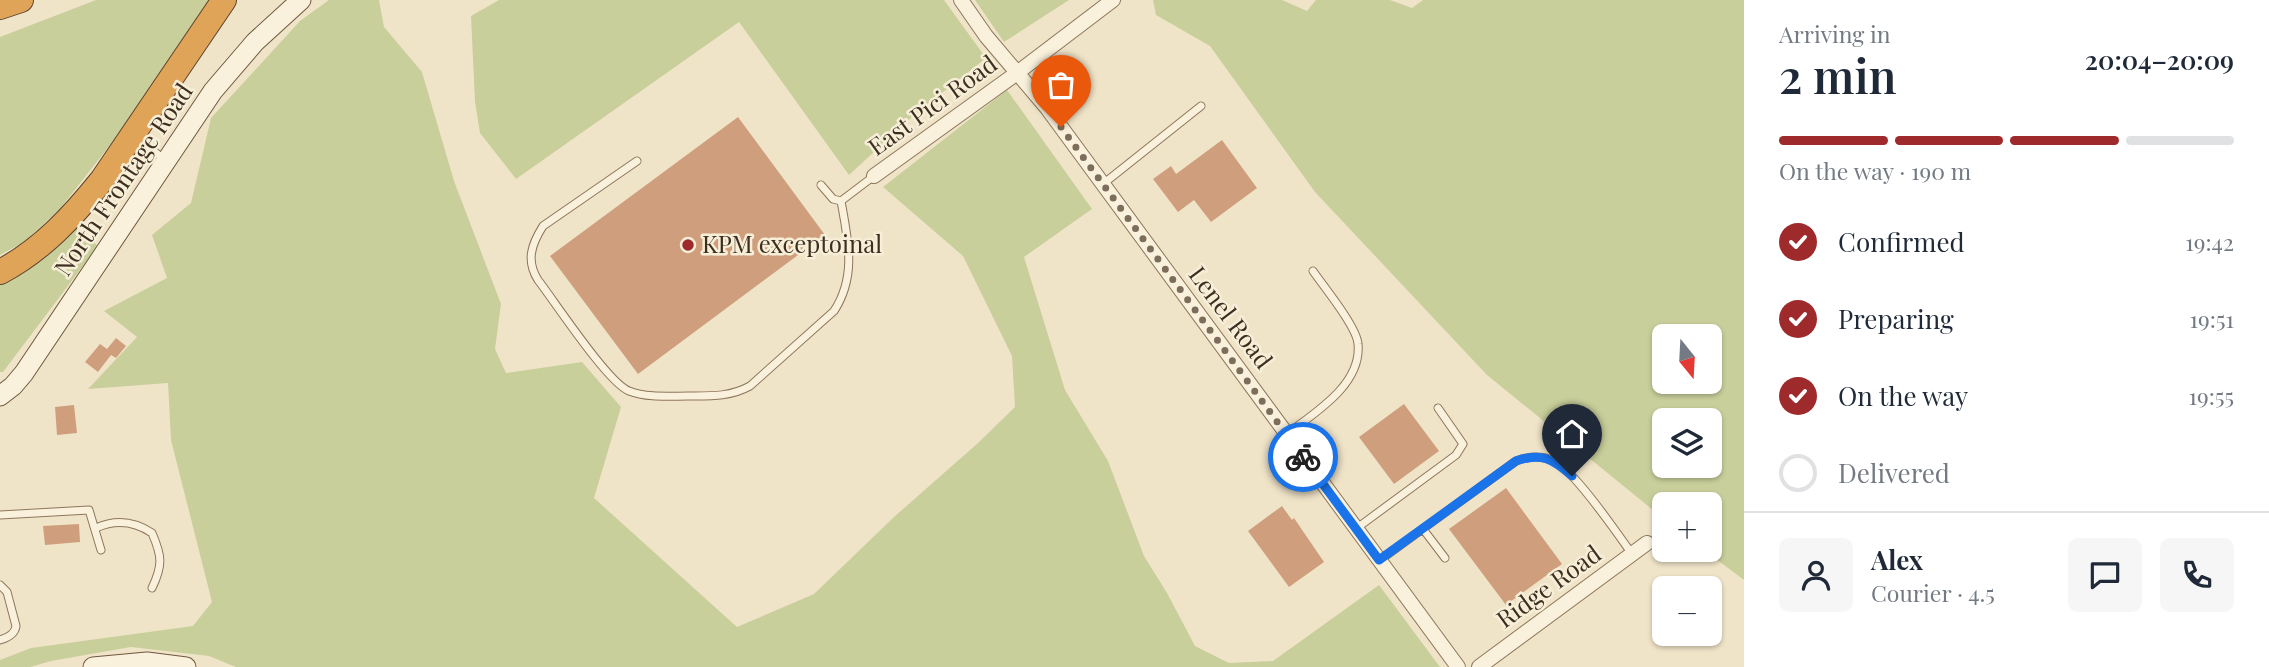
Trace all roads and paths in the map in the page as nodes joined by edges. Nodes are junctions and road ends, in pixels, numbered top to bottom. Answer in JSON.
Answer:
{"nodes":[{"id":1,"x":21,"y":0,"type":"edge"},
{"id":2,"x":224,"y":0,"type":"edge"},
{"id":3,"x":300,"y":0,"type":"edge"},
{"id":4,"x":961,"y":0,"type":"edge"},
{"id":5,"x":1113,"y":0,"type":"edge"},
{"id":6,"x":0,"y":7,"type":"edge"},
{"id":7,"x":1017,"y":73,"type":"junction"},
{"id":8,"x":1201,"y":106,"type":"dead end"},
{"id":9,"x":132,"y":135,"type":"junction"},
{"id":10,"x":165,"y":161,"type":"junction"},
{"id":11,"x":637,"y":161,"type":"dead end"},
{"id":12,"x":874,"y":176,"type":"joint"},
{"id":13,"x":821,"y":185,"type":"dead end"},
{"id":14,"x":1103,"y":185,"type":"junction"},
{"id":15,"x":841,"y":201,"type":"junction"},
{"id":16,"x":1313,"y":271,"type":"dead end"},
{"id":17,"x":0,"y":272,"type":"edge"},
{"id":18,"x":0,"y":396,"type":"edge"},
{"id":19,"x":1438,"y":408,"type":"dead end"},
{"id":20,"x":1287,"y":434,"type":"junction"},
{"id":21,"x":0,"y":516,"type":"edge"},
{"id":22,"x":96,"y":528,"type":"junction"},
{"id":23,"x":1356,"y":529,"type":"junction"},
{"id":24,"x":1423,"y":529,"type":"junction"},
{"id":25,"x":1647,"y":543,"type":"dead end"},
{"id":26,"x":101,"y":550,"type":"dead end"},
{"id":27,"x":1632,"y":554,"type":"junction"},
{"id":28,"x":1445,"y":558,"type":"dead end"},
{"id":29,"x":1379,"y":560,"type":"junction"},
{"id":30,"x":0,"y":585,"type":"edge"},
{"id":31,"x":152,"y":588,"type":"dead end"},
{"id":32,"x":0,"y":640,"type":"edge"},
{"id":33,"x":93,"y":667,"type":"edge"},
{"id":34,"x":186,"y":667,"type":"edge"},
{"id":35,"x":1458,"y":667,"type":"edge"},
{"id":36,"x":1479,"y":667,"type":"edge"}],
"edges":[{"from":1,"to":6,"type":"highway"},
{"from":2,"to":9,"type":"highway"},
{"from":3,"to":10,"type":"main road","name":"North Frontage Road"},
{"from":4,"to":7,"type":"street","name":"Lenel Road"},
{"from":5,"to":7,"type":"street","name":"East Pici Road"},
{"from":7,"to":12,"type":"street","name":"East Pici Road"},
{"from":7,"to":14,"type":"street","name":"Lenel Road"},
{"from":8,"to":14,"type":"lane"},
{"from":9,"to":10,"type":"lane"},
{"from":9,"to":17,"type":"highway"},
{"from":10,"to":18,"type":"main road","name":"North Frontage Road"},
{"from":11,"to":15,"type":"lane"},
{"from":12,"to":15,"type":"lane"},
{"from":13,"to":15,"type":"lane"},
{"from":14,"to":20,"type":"street","name":"Lenel Road"},
{"from":16,"to":20,"type":"lane"},
{"from":19,"to":23,"type":"lane"},
{"from":20,"to":23,"type":"street","name":"Lenel Road"},
{"from":21,"to":22,"type":"lane"},
{"from":22,"to":26,"type":"lane"},
{"from":22,"to":31,"type":"lane"},
{"from":23,"to":29,"type":"street","name":"Lenel Road"},
{"from":24,"to":27,"type":"lane"},
{"from":24,"to":28,"type":"lane"},
{"from":24,"to":29,"type":"lane"},
{"from":25,"to":27,"type":"street","name":"Ridge Road"},
{"from":27,"to":36,"type":"street","name":"Ridge Road"},
{"from":29,"to":35,"type":"street","name":"Lenel Road"},
{"from":30,"to":32,"type":"lane"},
{"from":33,"to":34,"type":"main road"}]}
